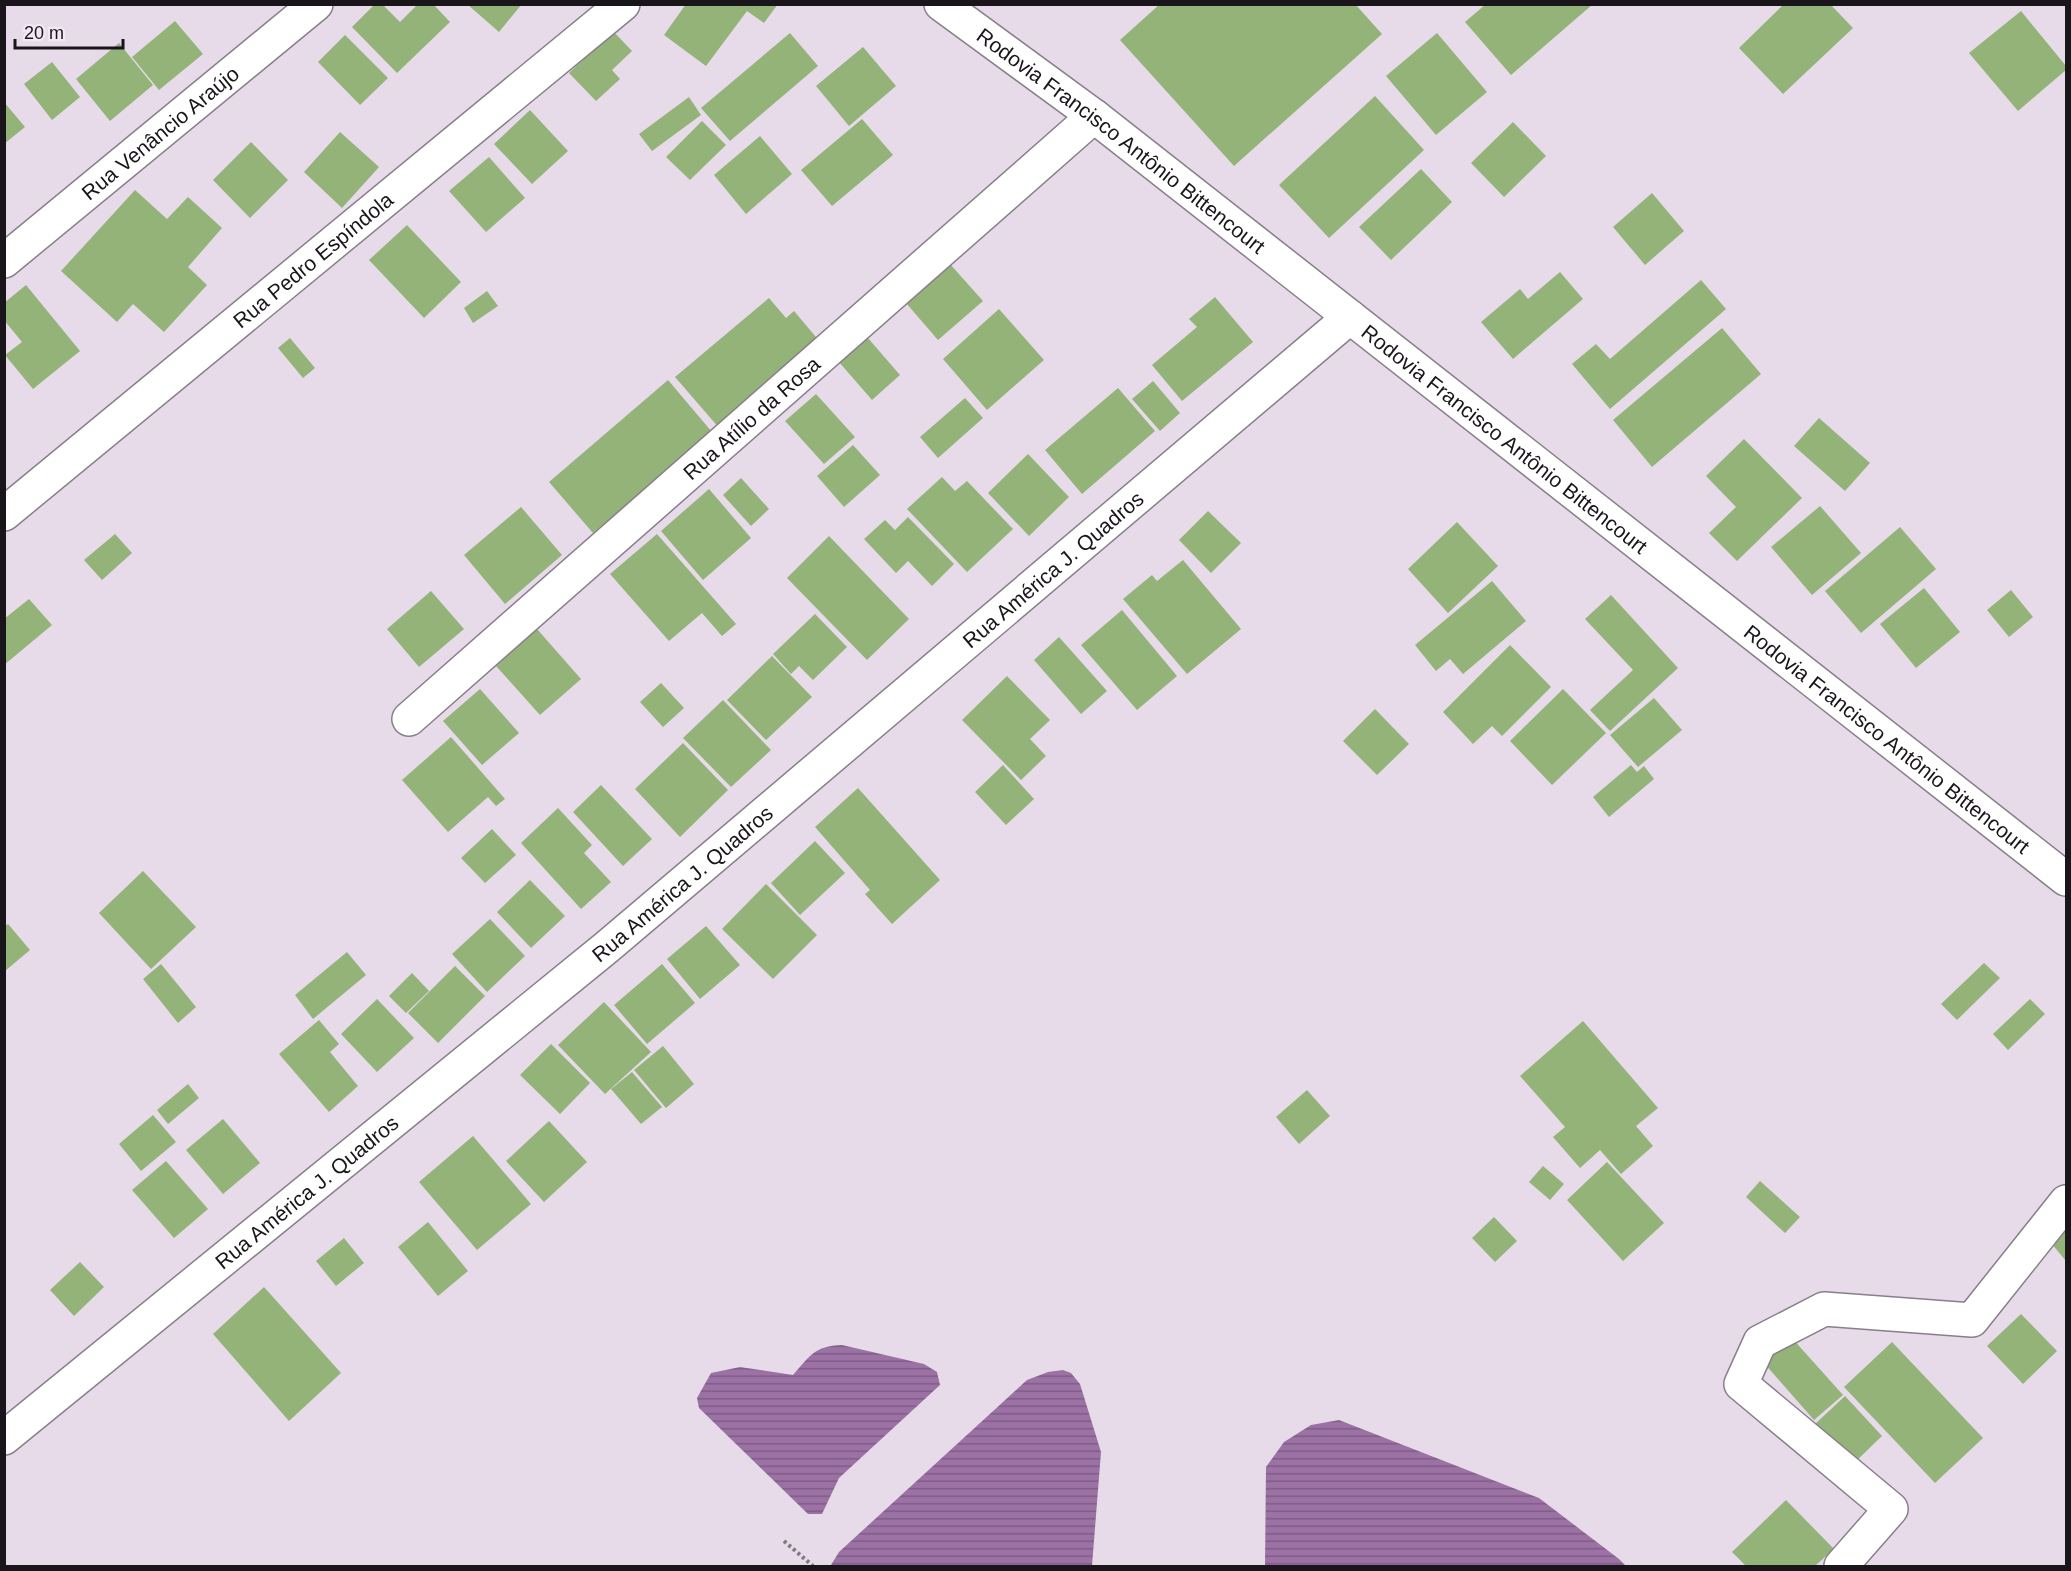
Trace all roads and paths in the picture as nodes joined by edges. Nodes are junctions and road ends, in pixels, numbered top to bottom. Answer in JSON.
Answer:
{"nodes":[{"id":1,"x":316,"y":4,"type":"edge"},
{"id":2,"x":623,"y":4,"type":"edge"},
{"id":3,"x":941,"y":4,"type":"edge"},
{"id":4,"x":1094,"y":116,"type":"junction"},
{"id":5,"x":4,"y":261,"type":"edge"},
{"id":6,"x":1350,"y":316,"type":"junction"},
{"id":7,"x":4,"y":514,"type":"edge"},
{"id":8,"x":409,"y":719,"type":"dead end"},
{"id":9,"x":2067,"y":879,"type":"edge"},
{"id":10,"x":2067,"y":1202,"type":"edge"},
{"id":11,"x":4,"y":1438,"type":"edge"},
{"id":12,"x":784,"y":1541,"type":"dead end"},
{"id":13,"x":813,"y":1566,"type":"edge"},
{"id":14,"x":1841,"y":1566,"type":"edge"}],
"edges":[{"from":1,"to":5,"type":"street","name":"Rua Venâncio Araújo"},
{"from":2,"to":7,"type":"street","name":"Rua Pedro Espíndola"},
{"from":3,"to":4,"type":"street","name":"Rodovia Francisco Antônio Bittencourt"},
{"from":4,"to":6,"type":"street","name":"Rodovia Francisco Antônio Bittencourt"},
{"from":4,"to":8,"type":"street","name":"Rua Atílio da Rosa"},
{"from":6,"to":9,"type":"street","name":"Rodovia Francisco Antônio Bittencourt"},
{"from":6,"to":11,"type":"street","name":"Rua América J. Quadros"},
{"from":10,"to":14,"type":"street"},
{"from":12,"to":13,"type":"path"}]}
